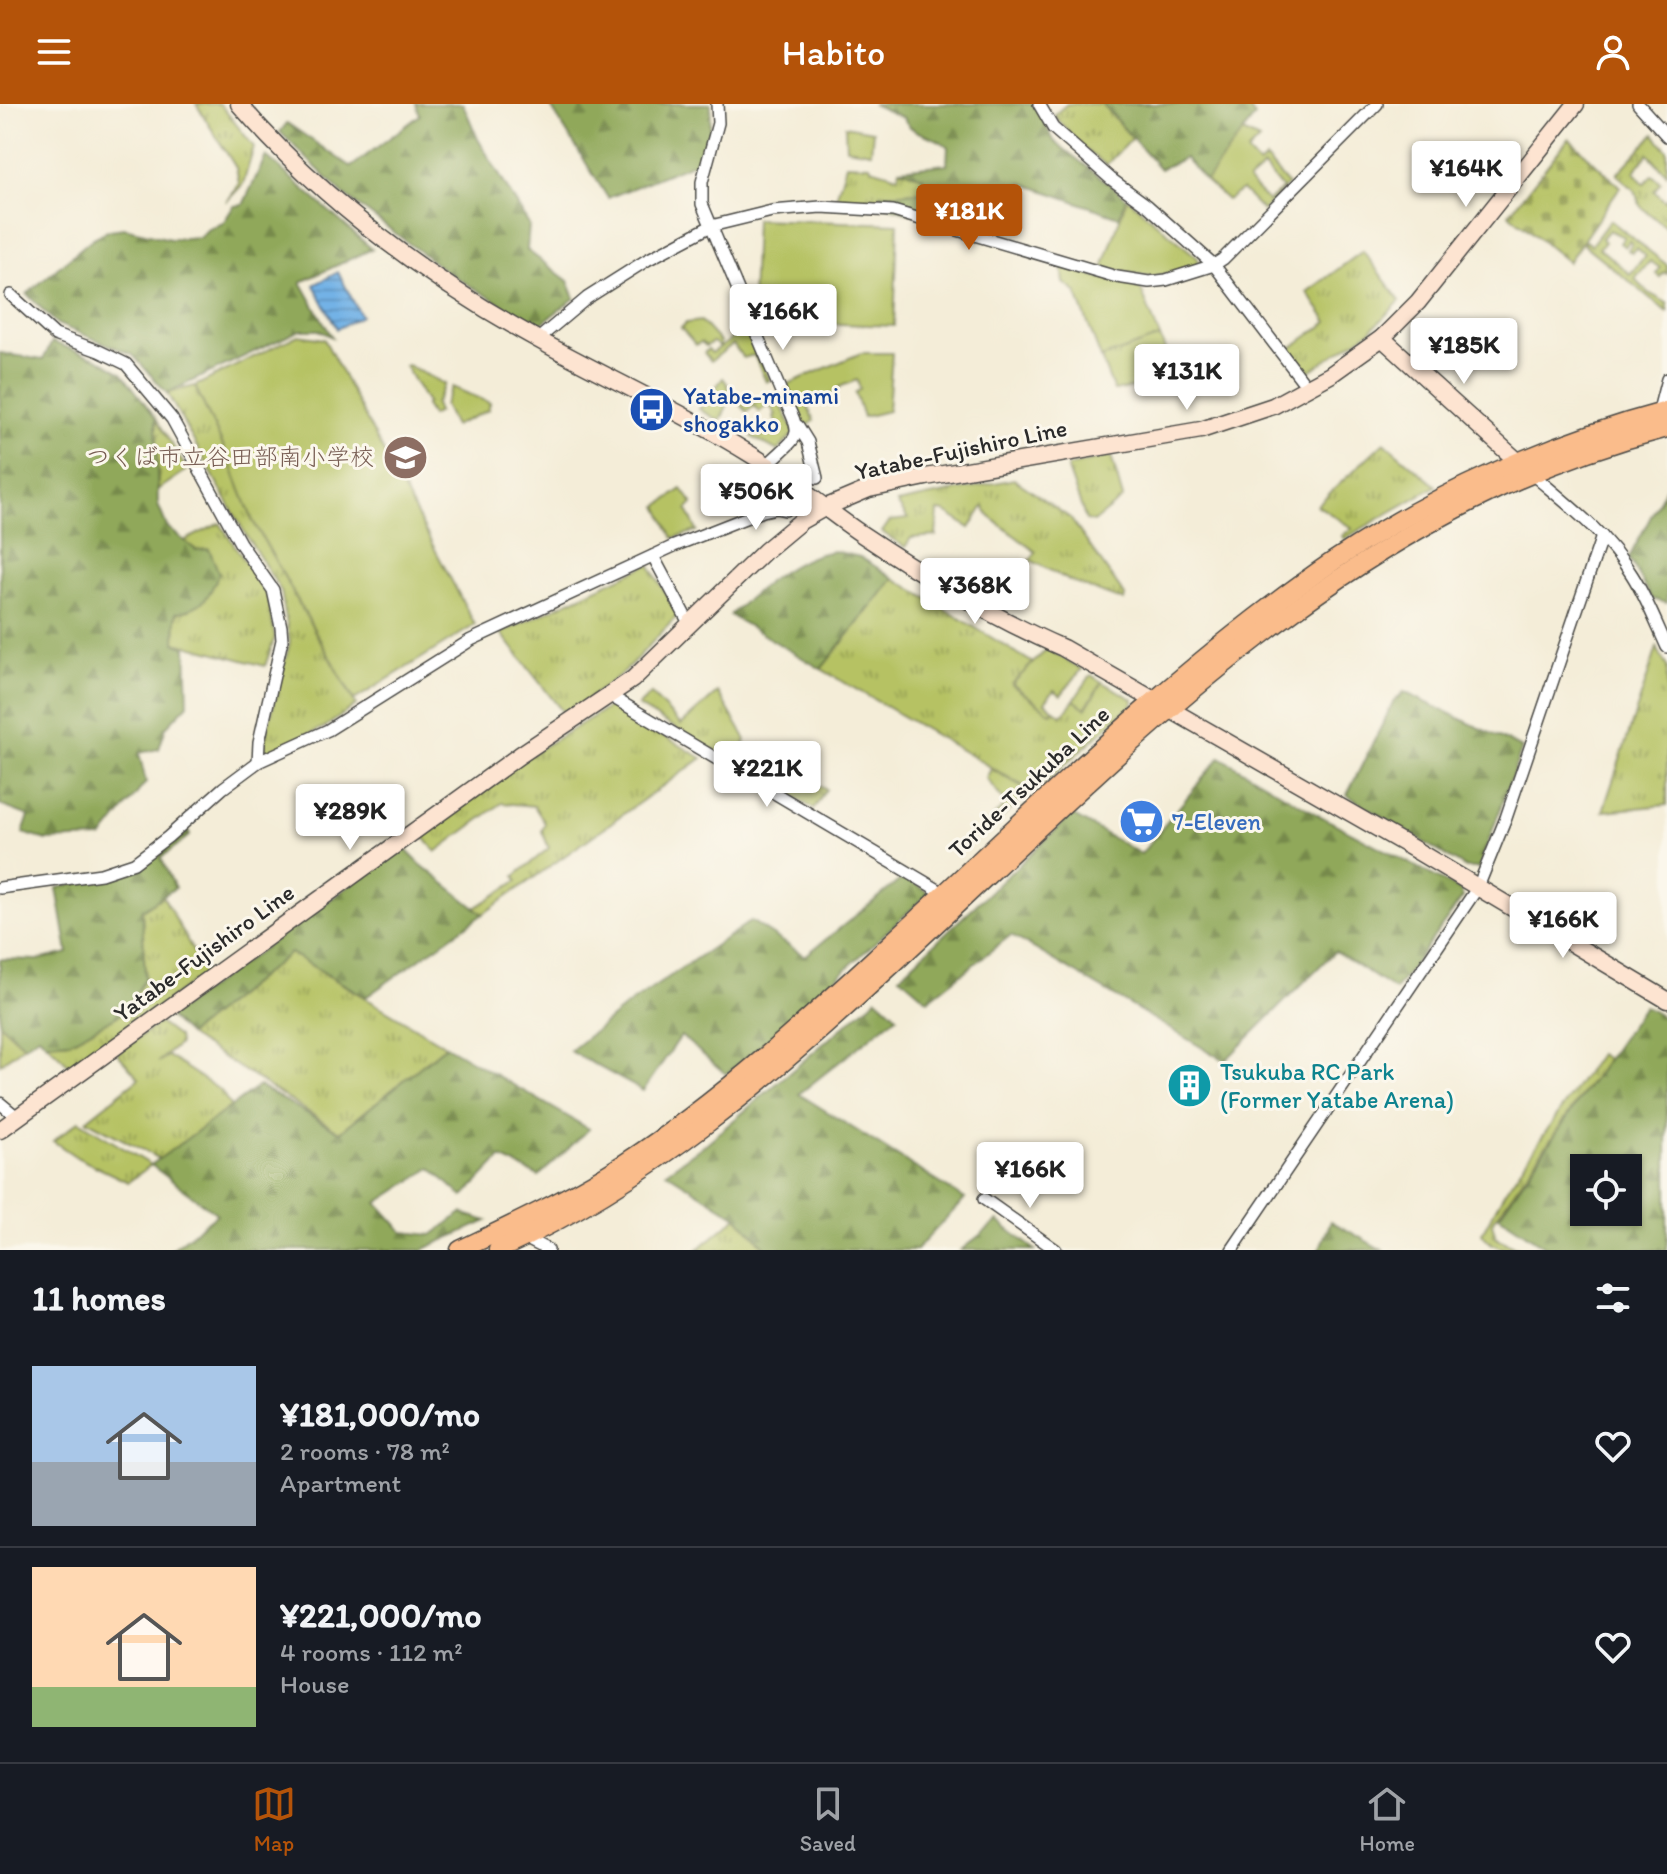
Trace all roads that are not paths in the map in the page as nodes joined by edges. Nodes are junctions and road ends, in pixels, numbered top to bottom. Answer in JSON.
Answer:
{"nodes":[{"id":1,"x":239,"y":104,"type":"edge"},
{"id":2,"x":717,"y":104,"type":"edge"},
{"id":3,"x":1039,"y":104,"type":"edge"},
{"id":4,"x":1377,"y":104,"type":"edge"},
{"id":5,"x":1576,"y":104,"type":"edge"},
{"id":6,"x":1638,"y":104,"type":"edge"},
{"id":7,"x":1667,"y":136,"type":"edge"},
{"id":8,"x":711,"y":226,"type":"junction"},
{"id":9,"x":1214,"y":265,"type":"junction"},
{"id":10,"x":11,"y":295,"type":"dead end"},
{"id":11,"x":1382,"y":338,"type":"junction"},
{"id":12,"x":537,"y":340,"type":"junction"},
{"id":13,"x":1667,"y":379,"type":"edge"},
{"id":14,"x":1308,"y":388,"type":"junction"},
{"id":15,"x":1664,"y":418,"type":"edge"},
{"id":16,"x":798,"y":426,"type":"junction"},
{"id":17,"x":768,"y":464,"type":"junction"},
{"id":18,"x":1525,"y":468,"type":"junction"},
{"id":19,"x":817,"y":478,"type":"dead end"},
{"id":20,"x":824,"y":508,"type":"junction"},
{"id":21,"x":785,"y":510,"type":"dead end"},
{"id":22,"x":1602,"y":536,"type":"junction"},
{"id":23,"x":653,"y":556,"type":"junction"},
{"id":24,"x":690,"y":625,"type":"junction"},
{"id":25,"x":1667,"y":647,"type":"edge"},
{"id":26,"x":607,"y":694,"type":"junction"},
{"id":27,"x":1161,"y":705,"type":"junction"},
{"id":28,"x":258,"y":762,"type":"junction"},
{"id":29,"x":1478,"y":887,"type":"junction"},
{"id":30,"x":0,"y":888,"type":"edge"},
{"id":31,"x":945,"y":894,"type":"junction"},
{"id":32,"x":1667,"y":1000,"type":"edge"},
{"id":33,"x":0,"y":1103,"type":"edge"},
{"id":34,"x":17,"y":1117,"type":"junction"},
{"id":35,"x":0,"y":1130,"type":"edge"},
{"id":36,"x":984,"y":1199,"type":"dead end"},
{"id":37,"x":525,"y":1238,"type":"junction"},
{"id":38,"x":460,"y":1250,"type":"edge"},
{"id":39,"x":498,"y":1250,"type":"edge"},
{"id":40,"x":548,"y":1250,"type":"edge"},
{"id":41,"x":1056,"y":1250,"type":"edge"},
{"id":42,"x":1232,"y":1250,"type":"edge"}],
"edges":[{"from":1,"to":12,"type":"main road"},
{"from":2,"to":8,"type":"street"},
{"from":3,"to":9,"type":"street"},
{"from":4,"to":9,"type":"street"},
{"from":5,"to":11,"type":"main road","name":"Yatabe-Fujishiro Line"},
{"from":6,"to":7,"type":"street"},
{"from":8,"to":9,"type":"street"},
{"from":8,"to":12,"type":"street"},
{"from":8,"to":16,"type":"street"},
{"from":9,"to":14,"type":"street"},
{"from":10,"to":28,"type":"street"},
{"from":11,"to":14,"type":"main road","name":"Yatabe-Fujishiro Line"},
{"from":11,"to":18,"type":"main road"},
{"from":12,"to":17,"type":"main road"},
{"from":13,"to":15,"type":"street"},
{"from":14,"to":20,"type":"main road","name":"Yatabe-Fujishiro Line"},
{"from":15,"to":18,"type":"main road","name":"Toride-Tsukuba Line"},
{"from":16,"to":17,"type":"street"},
{"from":16,"to":19,"type":"street"},
{"from":17,"to":20,"type":"main road"},
{"from":18,"to":22,"type":"street"},
{"from":18,"to":27,"type":"main road","name":"Toride-Tsukuba Line"},
{"from":20,"to":24,"type":"main road","name":"Yatabe-Fujishiro Line"},
{"from":20,"to":27,"type":"main road"},
{"from":21,"to":23,"type":"street"},
{"from":22,"to":25,"type":"street"},
{"from":22,"to":29,"type":"street"},
{"from":23,"to":24,"type":"street"},
{"from":23,"to":28,"type":"street"},
{"from":24,"to":26,"type":"main road","name":"Yatabe-Fujishiro Line"},
{"from":26,"to":31,"type":"street"},
{"from":26,"to":34,"type":"main road","name":"Yatabe-Fujishiro Line"},
{"from":27,"to":29,"type":"main road"},
{"from":27,"to":31,"type":"main road","name":"Toride-Tsukuba Line"},
{"from":27,"to":37,"type":"main road","name":"Toride-Tsukuba Line"},
{"from":28,"to":30,"type":"street"},
{"from":29,"to":32,"type":"main road"},
{"from":29,"to":42,"type":"street"},
{"from":31,"to":38,"type":"main road","name":"Toride-Tsukuba Line"},
{"from":33,"to":34,"type":"street"},
{"from":34,"to":35,"type":"main road","name":"Yatabe-Fujishiro Line"},
{"from":36,"to":41,"type":"street"},
{"from":37,"to":39,"type":"main road","name":"Toride-Tsukuba Line"},
{"from":37,"to":40,"type":"street"}]}
